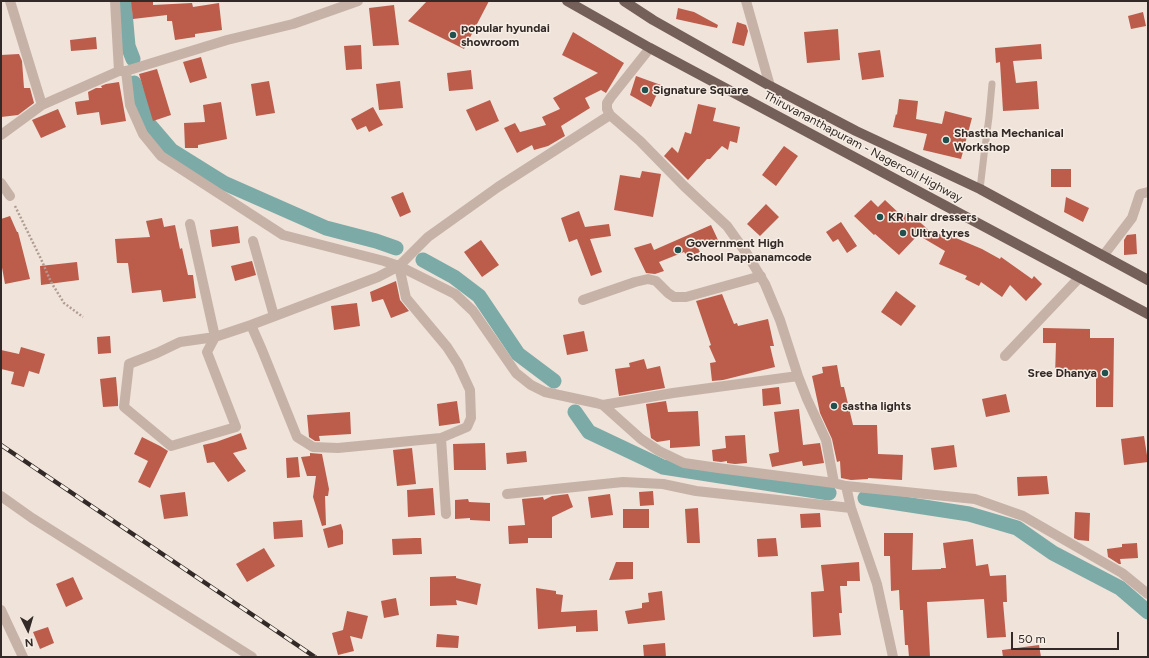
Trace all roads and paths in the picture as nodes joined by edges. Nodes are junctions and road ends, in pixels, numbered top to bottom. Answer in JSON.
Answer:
{"nodes":[{"id":1,"x":10,"y":1,"type":"edge"},
{"id":2,"x":116,"y":1,"type":"edge"},
{"id":3,"x":358,"y":1,"type":"edge"},
{"id":4,"x":567,"y":1,"type":"edge"},
{"id":5,"x":624,"y":1,"type":"edge"},
{"id":6,"x":746,"y":1,"type":"edge"},
{"id":7,"x":650,"y":48,"type":"junction"},
{"id":8,"x":123,"y":71,"type":"junction"},
{"id":9,"x":992,"y":84,"type":"dead end"},
{"id":10,"x":770,"y":86,"type":"junction"},
{"id":11,"x":42,"y":105,"type":"junction"},
{"id":12,"x":610,"y":115,"type":"junction"},
{"id":13,"x":1,"y":135,"type":"edge"},
{"id":14,"x":1,"y":183,"type":"edge"},
{"id":15,"x":980,"y":189,"type":"junction"},
{"id":16,"x":1148,"y":192,"type":"edge"},
{"id":17,"x":10,"y":196,"type":"joint"},
{"id":18,"x":190,"y":224,"type":"dead end"},
{"id":19,"x":253,"y":241,"type":"dead end"},
{"id":20,"x":1103,"y":256,"type":"junction"},
{"id":21,"x":399,"y":266,"type":"junction"},
{"id":22,"x":761,"y":276,"type":"junction"},
{"id":23,"x":1079,"y":278,"type":"junction"},
{"id":24,"x":1148,"y":280,"type":"edge"},
{"id":25,"x":582,"y":300,"type":"dead end"},
{"id":26,"x":1148,"y":314,"type":"edge"},
{"id":27,"x":274,"y":316,"type":"junction"},
{"id":28,"x":84,"y":317,"type":"dead end"},
{"id":29,"x":251,"y":325,"type":"junction"},
{"id":30,"x":215,"y":338,"type":"junction"},
{"id":31,"x":1005,"y":356,"type":"dead end"},
{"id":32,"x":798,"y":376,"type":"junction"},
{"id":33,"x":603,"y":405,"type":"junction"},
{"id":34,"x":441,"y":438,"type":"junction"},
{"id":35,"x":834,"y":483,"type":"junction"},
{"id":36,"x":846,"y":486,"type":"junction"},
{"id":37,"x":507,"y":494,"type":"dead end"},
{"id":38,"x":1,"y":496,"type":"edge"},
{"id":39,"x":851,"y":508,"type":"junction"},
{"id":40,"x":446,"y":514,"type":"dead end"},
{"id":41,"x":1148,"y":594,"type":"edge"},
{"id":42,"x":1,"y":610,"type":"edge"},
{"id":43,"x":23,"y":657,"type":"edge"},
{"id":44,"x":252,"y":657,"type":"edge"},
{"id":45,"x":893,"y":657,"type":"edge"}],
"edges":[{"from":1,"to":11,"type":"street"},
{"from":2,"to":8,"type":"street"},
{"from":3,"to":8,"type":"street"},
{"from":4,"to":7,"type":"main road","name":"Thiruvananthapuram - Nagercoil Highway"},
{"from":5,"to":10,"type":"main road","name":"Thiruvananthapuram - Nagercoil Highway"},
{"from":6,"to":10,"type":"street"},
{"from":7,"to":12,"type":"street"},
{"from":7,"to":23,"type":"main road","name":"Thiruvananthapuram - Nagercoil Highway"},
{"from":8,"to":11,"type":"street"},
{"from":8,"to":21,"type":"street"},
{"from":9,"to":15,"type":"lane"},
{"from":10,"to":15,"type":"main road","name":"Thiruvananthapuram - Nagercoil Highway"},
{"from":11,"to":13,"type":"street"},
{"from":12,"to":21,"type":"street"},
{"from":12,"to":22,"type":"street"},
{"from":14,"to":17,"type":"street"},
{"from":15,"to":20,"type":"main road","name":"Thiruvananthapuram - Nagercoil Highway"},
{"from":16,"to":20,"type":"street"},
{"from":17,"to":28,"type":"path"},
{"from":18,"to":30,"type":"street"},
{"from":19,"to":27,"type":"street"},
{"from":20,"to":24,"type":"main road","name":"Thiruvananthapuram - Nagercoil Highway"},
{"from":21,"to":27,"type":"street"},
{"from":21,"to":33,"type":"street"},
{"from":21,"to":34,"type":"street"},
{"from":22,"to":25,"type":"street"},
{"from":22,"to":32,"type":"street"},
{"from":23,"to":26,"type":"main road","name":"Thiruvananthapuram - Nagercoil Highway"},
{"from":23,"to":31,"type":"street"},
{"from":27,"to":29,"type":"street"},
{"from":29,"to":30,"type":"street"},
{"from":29,"to":34,"type":"street"},
{"from":30,"to":30,"type":"street"},
{"from":32,"to":33,"type":"street"},
{"from":32,"to":35,"type":"street"},
{"from":33,"to":35,"type":"street"},
{"from":34,"to":40,"type":"street"},
{"from":35,"to":36,"type":"street"},
{"from":36,"to":39,"type":"street"},
{"from":36,"to":41,"type":"street"},
{"from":37,"to":39,"type":"street"},
{"from":38,"to":44,"type":"street"},
{"from":39,"to":45,"type":"street"},
{"from":42,"to":43,"type":"street"}]}
